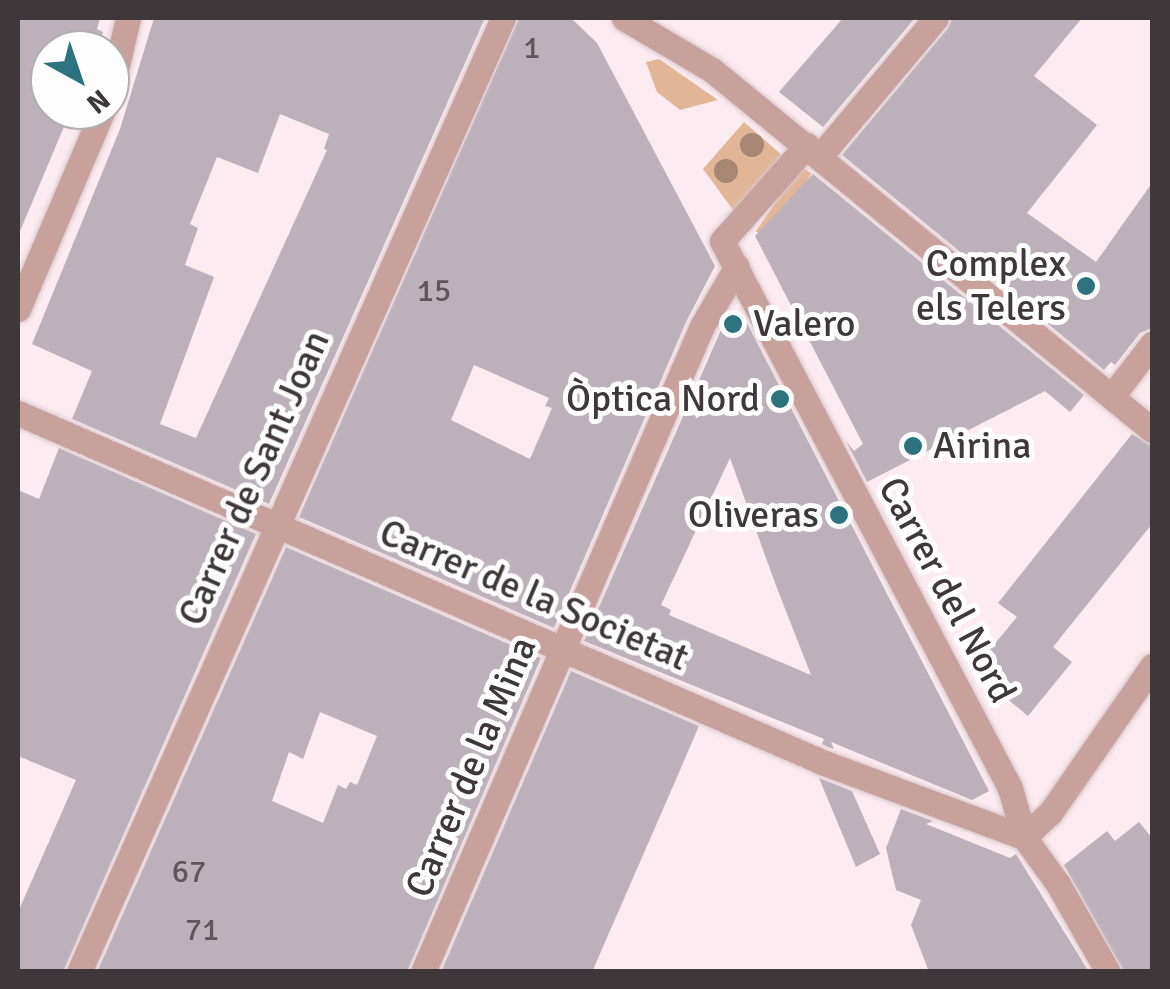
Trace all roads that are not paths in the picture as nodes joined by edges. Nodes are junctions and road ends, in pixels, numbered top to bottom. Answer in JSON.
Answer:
{"nodes":[{"id":1,"x":503,"y":18,"type":"edge"},
{"id":2,"x":624,"y":18,"type":"edge"},
{"id":3,"x":936,"y":18,"type":"edge"},
{"id":4,"x":95,"y":130,"type":"edge"},
{"id":5,"x":814,"y":150,"type":"junction"},
{"id":6,"x":737,"y":266,"type":"junction"},
{"id":7,"x":18,"y":309,"type":"edge"},
{"id":8,"x":1152,"y":344,"type":"edge"},
{"id":9,"x":18,"y":392,"type":"edge"},
{"id":10,"x":1112,"y":396,"type":"junction"},
{"id":11,"x":18,"y":400,"type":"edge"},
{"id":12,"x":18,"y":412,"type":"edge"},
{"id":13,"x":1152,"y":430,"type":"edge"},
{"id":14,"x":274,"y":526,"type":"junction"},
{"id":15,"x":564,"y":646,"type":"junction"},
{"id":16,"x":1152,"y":666,"type":"edge"},
{"id":17,"x":1024,"y":838,"type":"junction"},
{"id":18,"x":79,"y":972,"type":"edge"},
{"id":19,"x":424,"y":972,"type":"edge"},
{"id":20,"x":1108,"y":972,"type":"edge"}],
"edges":[{"from":1,"to":14,"type":"street","name":"Carrer de Sant Joan"},
{"from":2,"to":5,"type":"street"},
{"from":3,"to":5,"type":"street"},
{"from":4,"to":7,"type":"street"},
{"from":5,"to":6,"type":"street","name":"Carrer del Nord"},
{"from":5,"to":10,"type":"street"},
{"from":6,"to":15,"type":"street","name":"Carrer de la Mina"},
{"from":6,"to":17,"type":"street","name":"Carrer del Nord"},
{"from":8,"to":10,"type":"street"},
{"from":9,"to":11,"type":"street"},
{"from":10,"to":13,"type":"street"},
{"from":12,"to":14,"type":"street","name":"Carrer de la Societat"},
{"from":14,"to":15,"type":"street","name":"Carrer de la Societat"},
{"from":14,"to":18,"type":"street","name":"Carrer de Sant Joan"},
{"from":15,"to":17,"type":"street","name":"Carrer de la Societat"},
{"from":15,"to":19,"type":"street","name":"Carrer de la Mina"},
{"from":16,"to":17,"type":"street"},
{"from":17,"to":20,"type":"street","name":"Carrer del Nord"}]}
